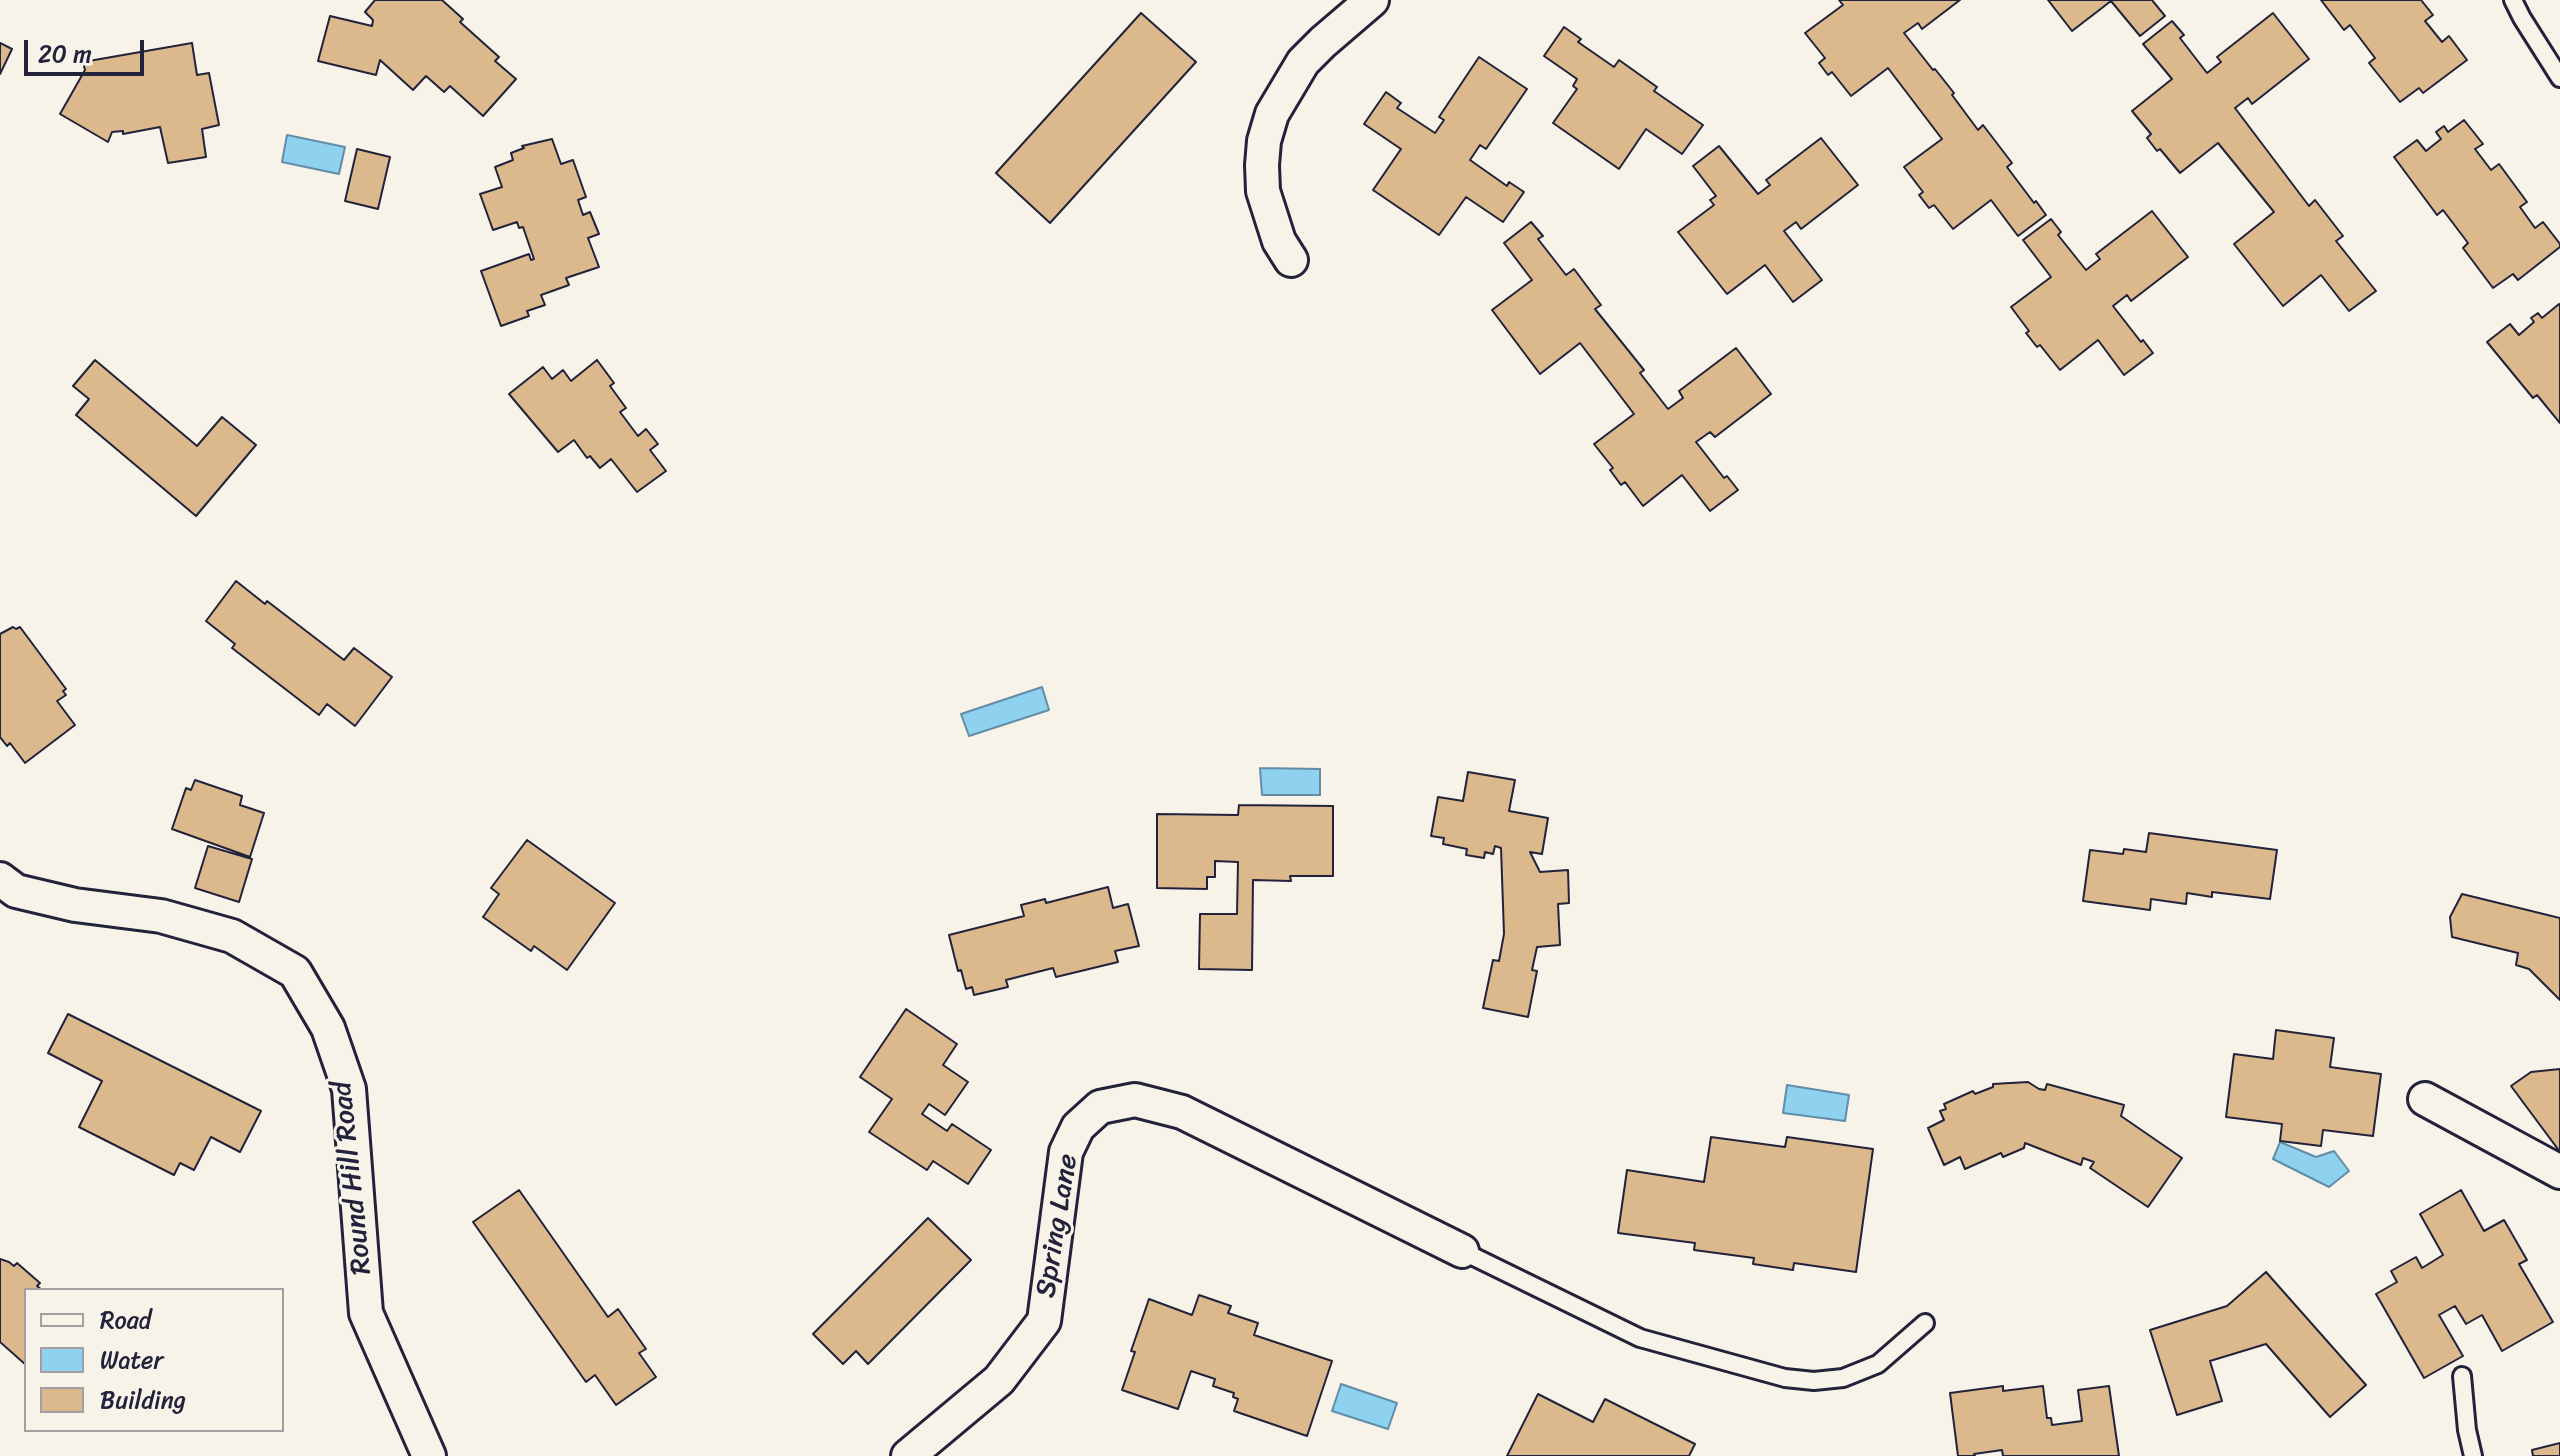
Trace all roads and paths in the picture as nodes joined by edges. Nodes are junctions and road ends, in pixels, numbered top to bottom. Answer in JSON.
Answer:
{"nodes":[{"id":1,"x":1372,"y":0,"type":"edge"},
{"id":2,"x":2513,"y":0,"type":"edge"},
{"id":3,"x":2560,"y":78,"type":"edge"},
{"id":4,"x":1291,"y":260,"type":"dead end"},
{"id":5,"x":0,"y":879,"type":"edge"},
{"id":6,"x":2425,"y":1099,"type":"dead end"},
{"id":7,"x":2560,"y":1172,"type":"edge"},
{"id":8,"x":1462,"y":1251,"type":"joint"},
{"id":9,"x":1925,"y":1323,"type":"dead end"},
{"id":10,"x":2462,"y":1376,"type":"dead end"},
{"id":11,"x":429,"y":1456,"type":"edge"},
{"id":12,"x":908,"y":1456,"type":"edge"},
{"id":13,"x":2473,"y":1456,"type":"edge"}],
"edges":[{"from":1,"to":4,"type":"street"},
{"from":2,"to":3,"type":"lane"},
{"from":5,"to":11,"type":"street","name":"Round Hill Road"},
{"from":6,"to":7,"type":"street"},
{"from":8,"to":9,"type":"lane"},
{"from":8,"to":12,"type":"street","name":"Spring Lane"},
{"from":10,"to":13,"type":"lane"}]}
